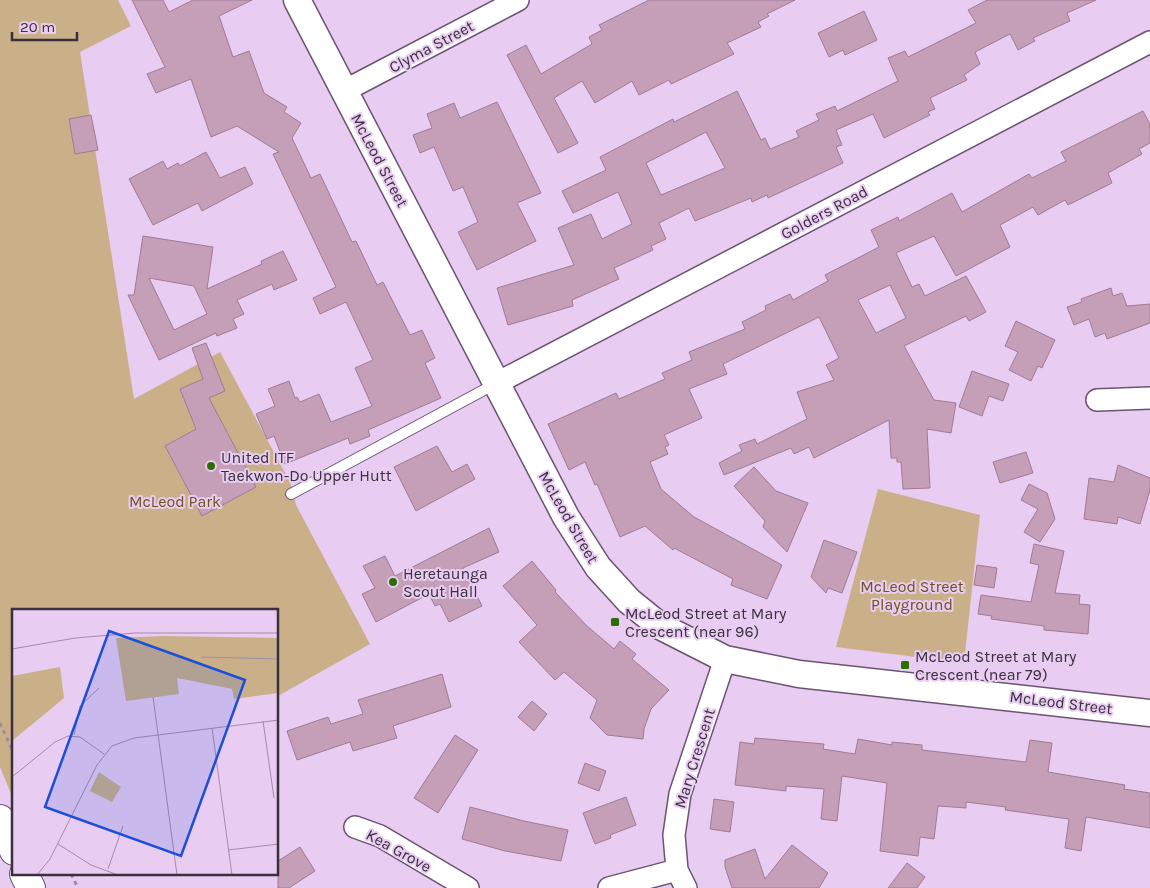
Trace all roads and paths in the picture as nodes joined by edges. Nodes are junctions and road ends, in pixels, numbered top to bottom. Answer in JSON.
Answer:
{"nodes":[{"id":1,"x":297,"y":0,"type":"edge"},
{"id":2,"x":518,"y":0,"type":"edge"},
{"id":3,"x":1150,"y":42,"type":"edge"},
{"id":4,"x":344,"y":91,"type":"junction"},
{"id":5,"x":497,"y":383,"type":"junction"},
{"id":6,"x":1150,"y":398,"type":"edge"},
{"id":7,"x":1097,"y":400,"type":"dead end"},
{"id":8,"x":292,"y":494,"type":"dead end"},
{"id":9,"x":725,"y":659,"type":"junction"},
{"id":10,"x":1150,"y":712,"type":"edge"},
{"id":11,"x":0,"y":723,"type":"edge"},
{"id":12,"x":12,"y":750,"type":"edge"},
{"id":13,"x":0,"y":819,"type":"edge"},
{"id":14,"x":355,"y":827,"type":"dead end"},
{"id":15,"x":12,"y":846,"type":"edge"},
{"id":16,"x":25,"y":876,"type":"edge"},
{"id":17,"x":72,"y":876,"type":"edge"},
{"id":18,"x":682,"y":879,"type":"edge"},
{"id":19,"x":31,"y":888,"type":"edge"},
{"id":20,"x":78,"y":888,"type":"edge"},
{"id":21,"x":468,"y":888,"type":"edge"},
{"id":22,"x":609,"y":888,"type":"edge"}],
"edges":[{"from":1,"to":4,"type":"street","name":"McLeod Street"},
{"from":2,"to":4,"type":"street","name":"Clyma Street"},
{"from":3,"to":5,"type":"street","name":"Golders Road"},
{"from":4,"to":5,"type":"street","name":"McLeod Street"},
{"from":5,"to":8,"type":"lane"},
{"from":5,"to":9,"type":"street","name":"McLeod Street"},
{"from":6,"to":7,"type":"street"},
{"from":9,"to":10,"type":"street","name":"McLeod Street"},
{"from":9,"to":18,"type":"street","name":"Mary Crescent"},
{"from":11,"to":12,"type":"path"},
{"from":13,"to":15,"type":"highway"},
{"from":14,"to":21,"type":"street","name":"Kea Grove"},
{"from":16,"to":19,"type":"highway"},
{"from":17,"to":20,"type":"path"},
{"from":18,"to":22,"type":"street"}]}
